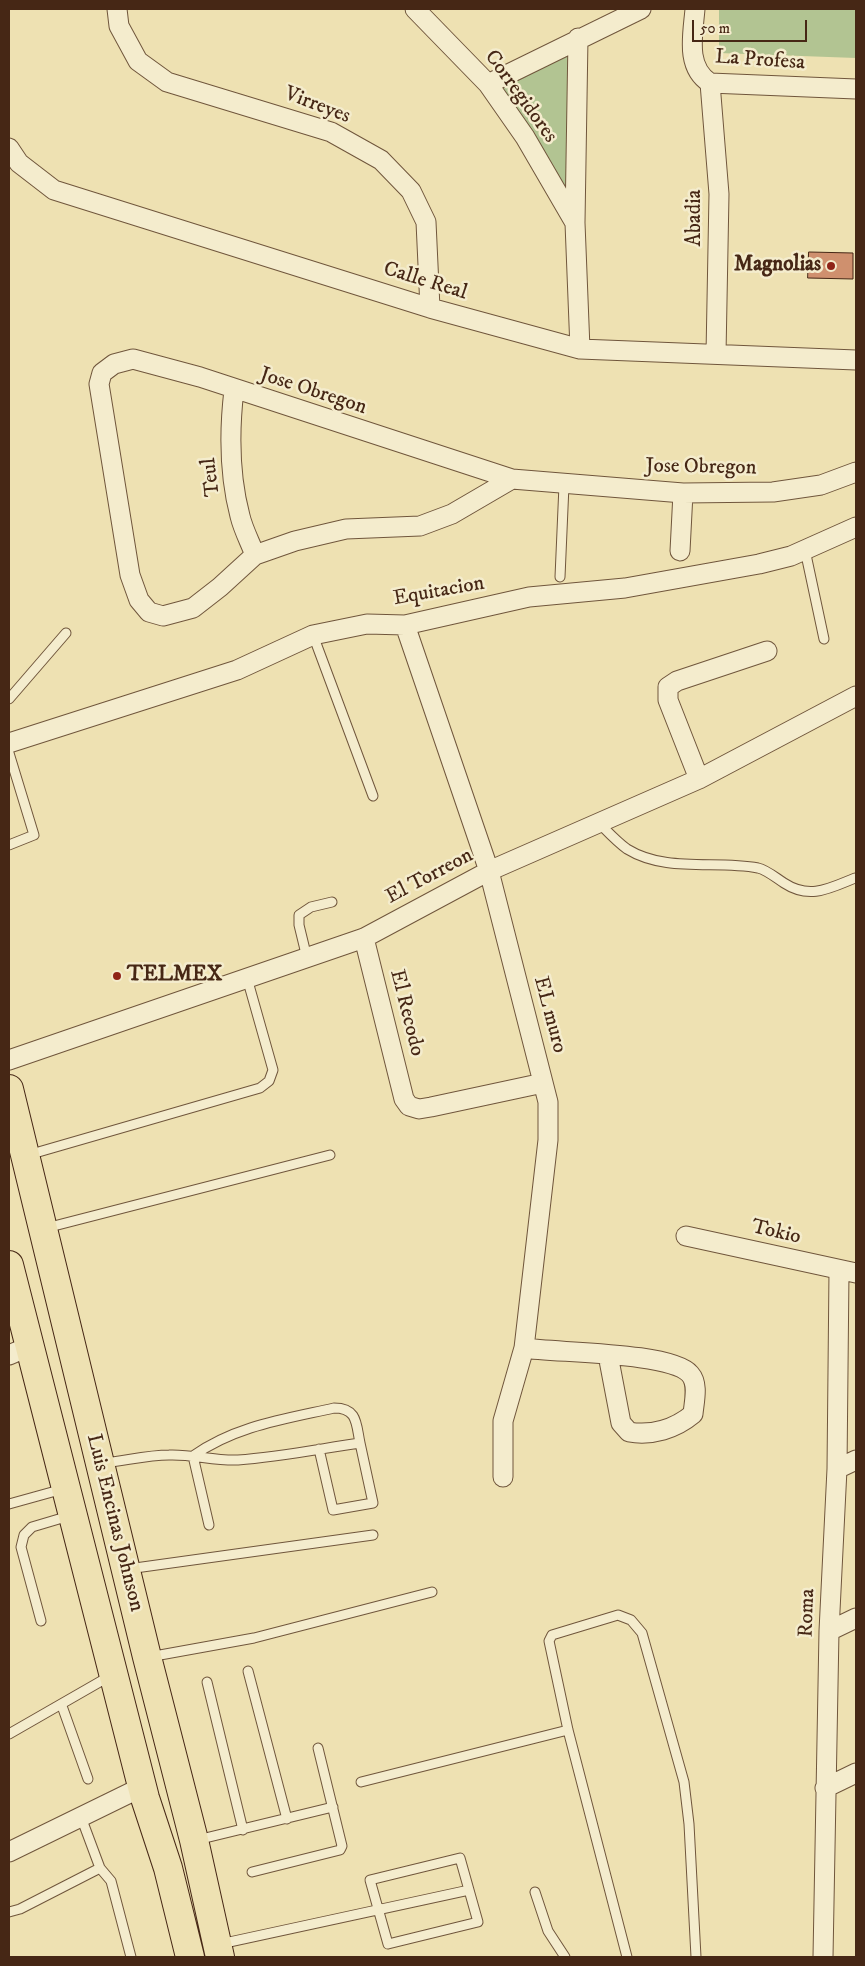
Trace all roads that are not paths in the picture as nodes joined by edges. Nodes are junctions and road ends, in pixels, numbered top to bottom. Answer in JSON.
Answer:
{"nodes":[{"id":1,"x":117,"y":9,"type":"edge"},
{"id":2,"x":415,"y":9,"type":"edge"},
{"id":3,"x":641,"y":9,"type":"edge"},
{"id":4,"x":694,"y":9,"type":"edge"},
{"id":5,"x":578,"y":38,"type":"junction"},
{"id":6,"x":710,"y":83,"type":"junction"},
{"id":7,"x":488,"y":84,"type":"junction"},
{"id":8,"x":856,"y":89,"type":"edge"},
{"id":9,"x":9,"y":148,"type":"edge"},
{"id":10,"x":575,"y":223,"type":"junction"},
{"id":11,"x":430,"y":308,"type":"junction"},
{"id":12,"x":580,"y":348,"type":"junction"},
{"id":13,"x":716,"y":354,"type":"junction"},
{"id":14,"x":856,"y":360,"type":"edge"},
{"id":15,"x":234,"y":390,"type":"junction"},
{"id":16,"x":856,"y":472,"type":"edge"},
{"id":17,"x":512,"y":479,"type":"junction"},
{"id":18,"x":564,"y":485,"type":"junction"},
{"id":19,"x":682,"y":493,"type":"junction"},
{"id":20,"x":856,"y":527,"type":"edge"},
{"id":21,"x":805,"y":550,"type":"junction"},
{"id":22,"x":680,"y":551,"type":"dead end"},
{"id":23,"x":255,"y":555,"type":"junction"},
{"id":24,"x":560,"y":577,"type":"dead end"},
{"id":25,"x":404,"y":625,"type":"junction"},
{"id":26,"x":66,"y":634,"type":"dead end"},
{"id":27,"x":313,"y":635,"type":"junction"},
{"id":28,"x":824,"y":639,"type":"dead end"},
{"id":29,"x":767,"y":651,"type":"dead end"},
{"id":30,"x":856,"y":696,"type":"edge"},
{"id":31,"x":9,"y":699,"type":"edge"},
{"id":32,"x":9,"y":743,"type":"edge"},
{"id":33,"x":9,"y":753,"type":"edge"},
{"id":34,"x":698,"y":779,"type":"junction"},
{"id":35,"x":373,"y":796,"type":"dead end"},
{"id":36,"x":598,"y":823,"type":"junction"},
{"id":37,"x":9,"y":845,"type":"edge"},
{"id":38,"x":488,"y":871,"type":"junction"},
{"id":39,"x":856,"y":878,"type":"edge"},
{"id":40,"x":332,"y":902,"type":"dead end"},
{"id":41,"x":364,"y":938,"type":"junction"},
{"id":42,"x":308,"y":958,"type":"junction"},
{"id":43,"x":248,"y":978,"type":"junction"},
{"id":44,"x":9,"y":1060,"type":"edge"},
{"id":45,"x":544,"y":1082,"type":"junction"},
{"id":46,"x":9,"y":1088,"type":"edge"},
{"id":47,"x":330,"y":1155,"type":"dead end"},
{"id":48,"x":25,"y":1156,"type":"junction"},
{"id":49,"x":43,"y":1229,"type":"junction"},
{"id":50,"x":686,"y":1236,"type":"dead end"},
{"id":51,"x":9,"y":1265,"type":"edge"},
{"id":52,"x":847,"y":1272,"type":"edge"},
{"id":53,"x":524,"y":1348,"type":"junction"},
{"id":54,"x":19,"y":1351,"type":"edge"},
{"id":55,"x":608,"y":1355,"type":"junction"},
{"id":56,"x":360,"y":1443,"type":"junction"},
{"id":57,"x":318,"y":1449,"type":"junction"},
{"id":58,"x":194,"y":1456,"type":"junction"},
{"id":59,"x":856,"y":1460,"type":"edge"},
{"id":60,"x":100,"y":1464,"type":"junction"},
{"id":61,"x":837,"y":1469,"type":"junction"},
{"id":62,"x":503,"y":1477,"type":"dead end"},
{"id":63,"x":65,"y":1488,"type":"junction"},
{"id":64,"x":9,"y":1504,"type":"edge"},
{"id":65,"x":72,"y":1515,"type":"junction"},
{"id":66,"x":209,"y":1525,"type":"dead end"},
{"id":67,"x":373,"y":1535,"type":"dead end"},
{"id":68,"x":126,"y":1569,"type":"junction"},
{"id":69,"x":432,"y":1592,"type":"dead end"},
{"id":70,"x":856,"y":1618,"type":"edge"},
{"id":71,"x":41,"y":1621,"type":"dead end"},
{"id":72,"x":829,"y":1631,"type":"junction"},
{"id":73,"x":146,"y":1657,"type":"junction"},
{"id":74,"x":248,"y":1671,"type":"dead end"},
{"id":75,"x":113,"y":1675,"type":"junction"},
{"id":76,"x":207,"y":1682,"type":"dead end"},
{"id":77,"x":62,"y":1706,"type":"junction"},
{"id":78,"x":568,"y":1730,"type":"junction"},
{"id":79,"x":9,"y":1734,"type":"edge"},
{"id":80,"x":318,"y":1748,"type":"dead end"},
{"id":81,"x":856,"y":1773,"type":"edge"},
{"id":82,"x":88,"y":1779,"type":"dead end"},
{"id":83,"x":361,"y":1782,"type":"dead end"},
{"id":84,"x":825,"y":1788,"type":"junction"},
{"id":85,"x":143,"y":1793,"type":"junction"},
{"id":86,"x":333,"y":1807,"type":"junction"},
{"id":87,"x":80,"y":1817,"type":"junction"},
{"id":88,"x":287,"y":1819,"type":"junction"},
{"id":89,"x":243,"y":1830,"type":"junction"},
{"id":90,"x":194,"y":1840,"type":"junction"},
{"id":91,"x":9,"y":1852,"type":"edge"},
{"id":92,"x":100,"y":1868,"type":"junction"},
{"id":93,"x":252,"y":1872,"type":"dead end"},
{"id":94,"x":469,"y":1890,"type":"junction"},
{"id":95,"x":535,"y":1892,"type":"dead end"},
{"id":96,"x":379,"y":1910,"type":"junction"},
{"id":97,"x":9,"y":1912,"type":"edge"},
{"id":98,"x":218,"y":1951,"type":"edge"},
{"id":99,"x":132,"y":1957,"type":"edge"},
{"id":100,"x":174,"y":1957,"type":"edge"},
{"id":101,"x":190,"y":1957,"type":"edge"},
{"id":102,"x":565,"y":1957,"type":"edge"},
{"id":103,"x":627,"y":1957,"type":"edge"},
{"id":104,"x":696,"y":1957,"type":"edge"},
{"id":105,"x":823,"y":1957,"type":"edge"}],
"edges":[{"from":1,"to":11,"type":"street","name":"Virreyes"},
{"from":2,"to":7,"type":"street","name":"Corregidores"},
{"from":3,"to":5,"type":"street"},
{"from":4,"to":6,"type":"street","name":"La Profesa"},
{"from":5,"to":7,"type":"street"},
{"from":5,"to":10,"type":"street","name":"Corregidores"},
{"from":6,"to":8,"type":"street","name":"La Profesa"},
{"from":6,"to":13,"type":"street","name":"Abadia"},
{"from":7,"to":10,"type":"street","name":"Corregidores"},
{"from":9,"to":11,"type":"street","name":"Calle Real"},
{"from":10,"to":12,"type":"street","name":"Corregidores"},
{"from":11,"to":12,"type":"street","name":"Calle Real"},
{"from":12,"to":13,"type":"street","name":"Calle Real"},
{"from":13,"to":14,"type":"street","name":"Calle Real"},
{"from":15,"to":17,"type":"street","name":"Jose Obregon"},
{"from":15,"to":23,"type":"street","name":"Teul"},
{"from":15,"to":23,"type":"street","name":"Jose Obregon"},
{"from":16,"to":19,"type":"street","name":"Jose Obregon"},
{"from":17,"to":18,"type":"street","name":"Jose Obregon"},
{"from":17,"to":23,"type":"street"},
{"from":18,"to":19,"type":"street","name":"Jose Obregon"},
{"from":18,"to":24,"type":"lane"},
{"from":19,"to":22,"type":"street"},
{"from":20,"to":21,"type":"street","name":"Equitacion"},
{"from":21,"to":25,"type":"street","name":"Equitacion"},
{"from":21,"to":28,"type":"lane"},
{"from":25,"to":27,"type":"street","name":"Equitacion"},
{"from":25,"to":38,"type":"street","name":"EL muro"},
{"from":26,"to":31,"type":"lane"},
{"from":27,"to":32,"type":"street","name":"Equitacion"},
{"from":27,"to":35,"type":"lane"},
{"from":29,"to":34,"type":"street"},
{"from":30,"to":34,"type":"street","name":"El Torreon"},
{"from":33,"to":37,"type":"lane"},
{"from":34,"to":36,"type":"street","name":"El Torreon"},
{"from":36,"to":38,"type":"street","name":"El Torreon"},
{"from":36,"to":39,"type":"lane"},
{"from":38,"to":41,"type":"street","name":"El Torreon"},
{"from":38,"to":45,"type":"street","name":"EL muro"},
{"from":40,"to":42,"type":"lane"},
{"from":41,"to":42,"type":"street","name":"El Torreon"},
{"from":41,"to":45,"type":"street","name":"El Recodo"},
{"from":42,"to":43,"type":"street","name":"El Torreon"},
{"from":43,"to":44,"type":"street","name":"El Torreon"},
{"from":43,"to":48,"type":"lane"},
{"from":45,"to":53,"type":"street","name":"EL muro"},
{"from":46,"to":48,"type":"main road","name":"Luis Encinas Johnson"},
{"from":47,"to":49,"type":"lane"},
{"from":48,"to":49,"type":"main road","name":"Luis Encinas Johnson"},
{"from":49,"to":60,"type":"main road","name":"Luis Encinas Johnson"},
{"from":50,"to":52,"type":"street","name":"Tokio"},
{"from":51,"to":54,"type":"main road","name":"Luis Encinas Johnson"},
{"from":52,"to":61,"type":"street","name":"Roma"},
{"from":53,"to":55,"type":"street"},
{"from":53,"to":62,"type":"street","name":"EL muro"},
{"from":54,"to":63,"type":"main road","name":"Luis Encinas Johnson"},
{"from":55,"to":55,"type":"street"},
{"from":56,"to":57,"type":"lane"},
{"from":56,"to":57,"type":"lane"},
{"from":56,"to":58,"type":"lane"},
{"from":57,"to":58,"type":"lane"},
{"from":58,"to":60,"type":"lane"},
{"from":58,"to":66,"type":"lane"},
{"from":59,"to":61,"type":"street"},
{"from":60,"to":68,"type":"main road","name":"Luis Encinas Johnson"},
{"from":61,"to":72,"type":"street","name":"Roma"},
{"from":63,"to":64,"type":"lane"},
{"from":63,"to":65,"type":"main road","name":"Luis Encinas Johnson"},
{"from":65,"to":71,"type":"lane"},
{"from":65,"to":75,"type":"main road","name":"Luis Encinas Johnson"},
{"from":67,"to":68,"type":"lane"},
{"from":68,"to":73,"type":"main road","name":"Luis Encinas Johnson"},
{"from":69,"to":73,"type":"lane"},
{"from":70,"to":72,"type":"street"},
{"from":72,"to":84,"type":"street","name":"Roma"},
{"from":73,"to":90,"type":"main road","name":"Luis Encinas Johnson"},
{"from":74,"to":88,"type":"lane"},
{"from":75,"to":77,"type":"lane"},
{"from":75,"to":85,"type":"main road","name":"Luis Encinas Johnson"},
{"from":76,"to":89,"type":"lane"},
{"from":77,"to":79,"type":"lane"},
{"from":77,"to":82,"type":"lane"},
{"from":78,"to":83,"type":"lane"},
{"from":78,"to":103,"type":"lane"},
{"from":78,"to":104,"type":"lane"},
{"from":80,"to":86,"type":"lane"},
{"from":81,"to":84,"type":"street"},
{"from":84,"to":105,"type":"street","name":"Roma"},
{"from":85,"to":87,"type":"street"},
{"from":85,"to":100,"type":"main road"},
{"from":85,"to":101,"type":"main road","name":"Luis Encinas Johnson"},
{"from":86,"to":88,"type":"lane"},
{"from":86,"to":93,"type":"lane"},
{"from":87,"to":91,"type":"street"},
{"from":87,"to":92,"type":"lane"},
{"from":88,"to":89,"type":"lane"},
{"from":89,"to":90,"type":"lane"},
{"from":90,"to":98,"type":"main road","name":"Luis Encinas Johnson"},
{"from":92,"to":97,"type":"lane"},
{"from":92,"to":99,"type":"lane"},
{"from":94,"to":96,"type":"lane"},
{"from":94,"to":96,"type":"lane"},
{"from":94,"to":96,"type":"lane"},
{"from":95,"to":102,"type":"lane"},
{"from":96,"to":98,"type":"lane"}]}
